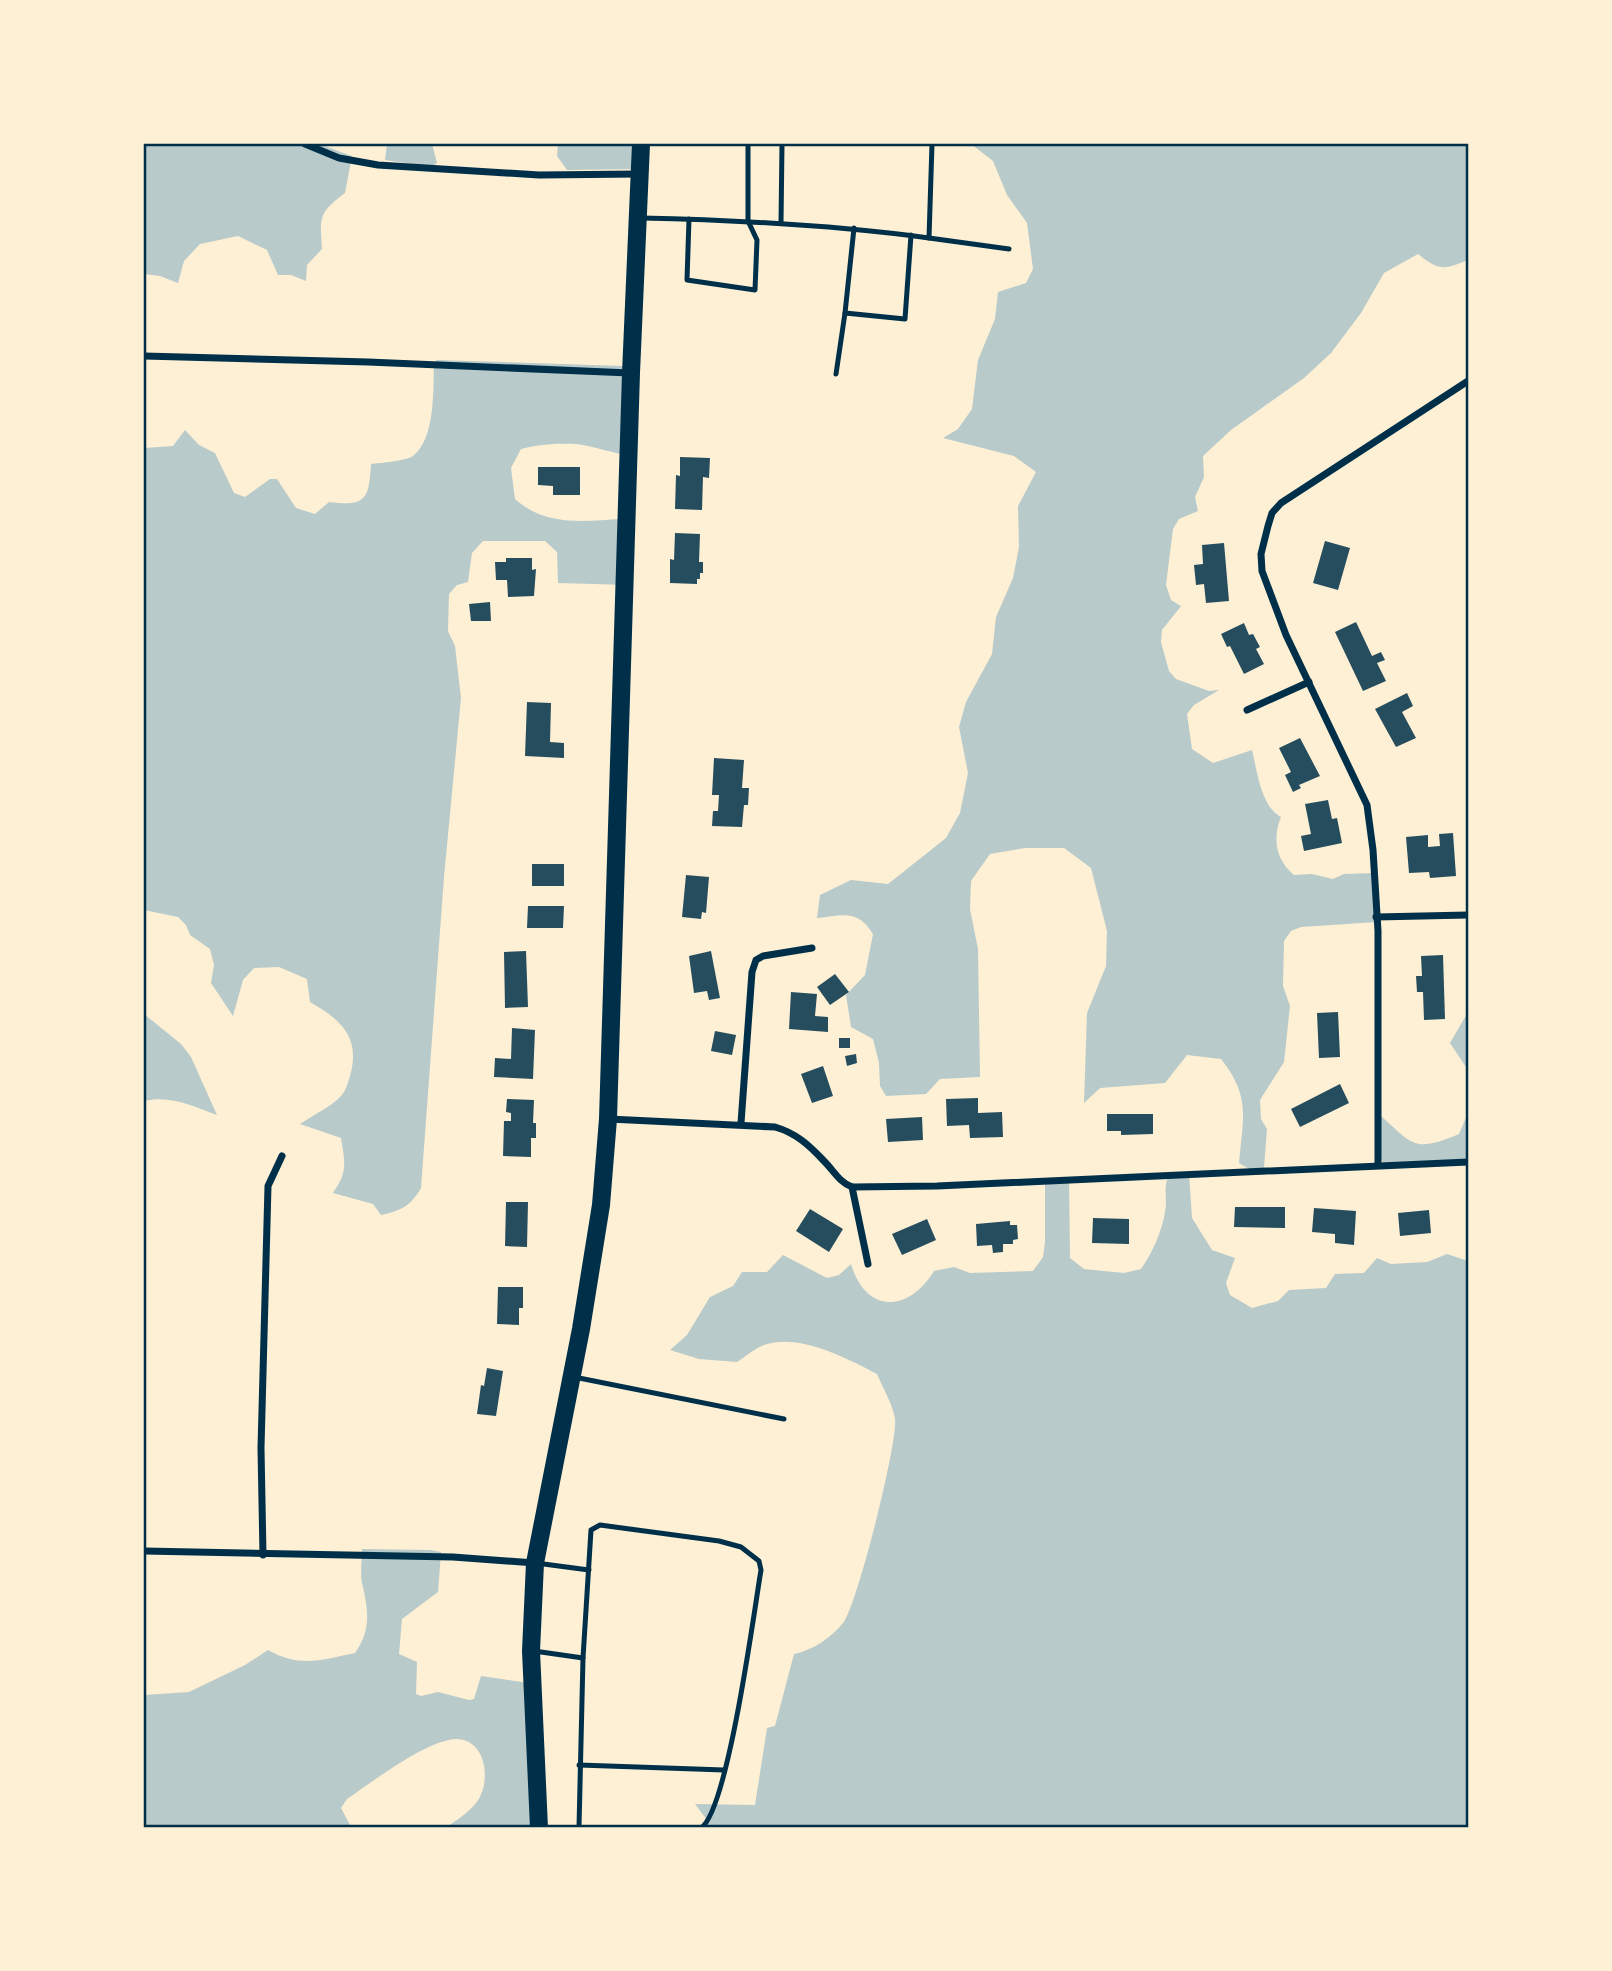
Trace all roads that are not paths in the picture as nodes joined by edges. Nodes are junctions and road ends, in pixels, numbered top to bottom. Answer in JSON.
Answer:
{"nodes":[{"id":1,"x":304,"y":144,"type":"edge"},
{"id":2,"x":641,"y":144,"type":"edge"},
{"id":3,"x":748,"y":144,"type":"edge"},
{"id":4,"x":782,"y":144,"type":"edge"},
{"id":5,"x":932,"y":144,"type":"edge"},
{"id":6,"x":639,"y":174,"type":"junction"},
{"id":7,"x":638,"y":218,"type":"junction"},
{"id":8,"x":689,"y":219,"type":"junction"},
{"id":9,"x":748,"y":221,"type":"junction"},
{"id":10,"x":781,"y":223,"type":"junction"},
{"id":11,"x":854,"y":228,"type":"junction"},
{"id":12,"x":911,"y":235,"type":"junction"},
{"id":13,"x":929,"y":238,"type":"junction"},
{"id":14,"x":1009,"y":249,"type":"dead end"},
{"id":15,"x":845,"y":313,"type":"junction"},
{"id":16,"x":144,"y":356,"type":"edge"},
{"id":17,"x":631,"y":373,"type":"junction"},
{"id":18,"x":836,"y":374,"type":"dead end"},
{"id":19,"x":1468,"y":381,"type":"edge"},
{"id":20,"x":1309,"y":682,"type":"junction"},
{"id":21,"x":1247,"y":710,"type":"dead end"},
{"id":22,"x":1468,"y":915,"type":"edge"},
{"id":23,"x":1376,"y":918,"type":"junction"},
{"id":24,"x":812,"y":948,"type":"dead end"},
{"id":25,"x":608,"y":1119,"type":"junction"},
{"id":26,"x":741,"y":1124,"type":"junction"},
{"id":27,"x":282,"y":1156,"type":"dead end"},
{"id":28,"x":1468,"y":1162,"type":"edge"},
{"id":29,"x":1378,"y":1164,"type":"junction"},
{"id":30,"x":852,"y":1187,"type":"junction"},
{"id":31,"x":868,"y":1264,"type":"dead end"},
{"id":32,"x":571,"y":1377,"type":"junction"},
{"id":33,"x":784,"y":1419,"type":"dead end"},
{"id":34,"x":144,"y":1551,"type":"edge"},
{"id":35,"x":263,"y":1555,"type":"junction"},
{"id":36,"x":535,"y":1563,"type":"junction"},
{"id":37,"x":589,"y":1570,"type":"junction"},
{"id":38,"x":531,"y":1651,"type":"junction"},
{"id":39,"x":583,"y":1658,"type":"junction"},
{"id":40,"x":579,"y":1765,"type":"junction"},
{"id":41,"x":724,"y":1770,"type":"junction"},
{"id":42,"x":579,"y":1827,"type":"edge"},
{"id":43,"x":539,"y":1828,"type":"edge"},
{"id":44,"x":556,"y":1828,"type":"edge"},
{"id":45,"x":602,"y":1828,"type":"edge"},
{"id":46,"x":701,"y":1828,"type":"edge"}],
"edges":[{"from":1,"to":6,"type":"street"},
{"from":2,"to":6,"type":"main road"},
{"from":3,"to":9,"type":"lane"},
{"from":4,"to":10,"type":"lane"},
{"from":5,"to":13,"type":"lane"},
{"from":6,"to":7,"type":"main road"},
{"from":7,"to":8,"type":"lane"},
{"from":7,"to":17,"type":"main road"},
{"from":8,"to":9,"type":"lane"},
{"from":8,"to":9,"type":"lane"},
{"from":9,"to":10,"type":"lane"},
{"from":10,"to":11,"type":"lane"},
{"from":11,"to":12,"type":"lane"},
{"from":11,"to":15,"type":"lane"},
{"from":12,"to":13,"type":"lane"},
{"from":12,"to":15,"type":"lane"},
{"from":13,"to":14,"type":"lane"},
{"from":15,"to":18,"type":"lane"},
{"from":16,"to":17,"type":"street"},
{"from":17,"to":25,"type":"main road"},
{"from":19,"to":20,"type":"street"},
{"from":20,"to":21,"type":"street"},
{"from":20,"to":23,"type":"street"},
{"from":22,"to":23,"type":"street"},
{"from":23,"to":29,"type":"street"},
{"from":24,"to":26,"type":"street"},
{"from":25,"to":26,"type":"street"},
{"from":25,"to":32,"type":"main road"},
{"from":26,"to":30,"type":"street"},
{"from":27,"to":35,"type":"street"},
{"from":28,"to":29,"type":"street"},
{"from":29,"to":30,"type":"street"},
{"from":30,"to":31,"type":"street"},
{"from":32,"to":33,"type":"lane"},
{"from":32,"to":36,"type":"main road"},
{"from":34,"to":35,"type":"street"},
{"from":35,"to":36,"type":"street"},
{"from":36,"to":37,"type":"lane"},
{"from":36,"to":38,"type":"main road"},
{"from":37,"to":39,"type":"lane"},
{"from":37,"to":41,"type":"lane"},
{"from":38,"to":39,"type":"lane"},
{"from":38,"to":43,"type":"main road"},
{"from":39,"to":40,"type":"lane"},
{"from":40,"to":41,"type":"lane"},
{"from":40,"to":42,"type":"lane"},
{"from":41,"to":46,"type":"lane"},
{"from":42,"to":44,"type":"lane"},
{"from":42,"to":45,"type":"lane"}]}
